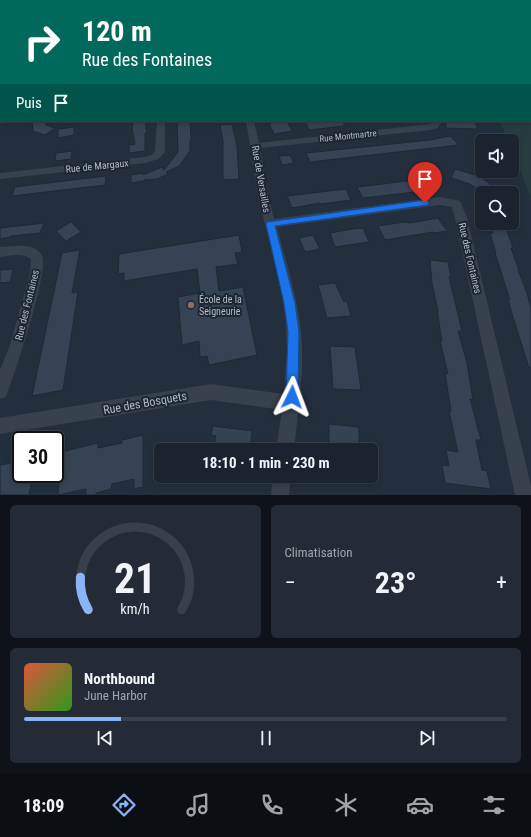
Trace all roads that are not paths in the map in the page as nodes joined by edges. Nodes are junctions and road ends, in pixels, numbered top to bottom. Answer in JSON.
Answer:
{"nodes":[{"id":1,"x":161,"y":122,"type":"edge"},
{"id":2,"x":250,"y":122,"type":"edge"},
{"id":3,"x":437,"y":122,"type":"edge"},
{"id":4,"x":256,"y":146,"type":"junction"},
{"id":5,"x":0,"y":176,"type":"edge"},
{"id":6,"x":270,"y":224,"type":"junction"},
{"id":7,"x":0,"y":252,"type":"edge"},
{"id":8,"x":0,"y":391,"type":"edge"},
{"id":9,"x":290,"y":403,"type":"junction"},
{"id":10,"x":0,"y":426,"type":"edge"},
{"id":11,"x":286,"y":443,"type":"edge"},
{"id":12,"x":281,"y":483,"type":"edge"},
{"id":13,"x":280,"y":495,"type":"edge"},
{"id":14,"x":524,"y":495,"type":"edge"}],
"edges":[{"from":1,"to":5,"type":"street","name":"Rue de Margaux"},
{"from":2,"to":4,"type":"street","name":"Rue de Versailles"},
{"from":3,"to":4,"type":"street","name":"Rue Montmartre"},
{"from":4,"to":6,"type":"street","name":"Rue de Versailles"},
{"from":6,"to":9,"type":"street","name":"Rue de Versailles"},
{"from":6,"to":14,"type":"street","name":"Rue des Fontaines"},
{"from":7,"to":8,"type":"street","name":"Rue des Fontaines"},
{"from":9,"to":10,"type":"street","name":"Rue des Bosquets"},
{"from":9,"to":11,"type":"street","name":"Rue de Versailles"},
{"from":12,"to":13,"type":"street"}]}
